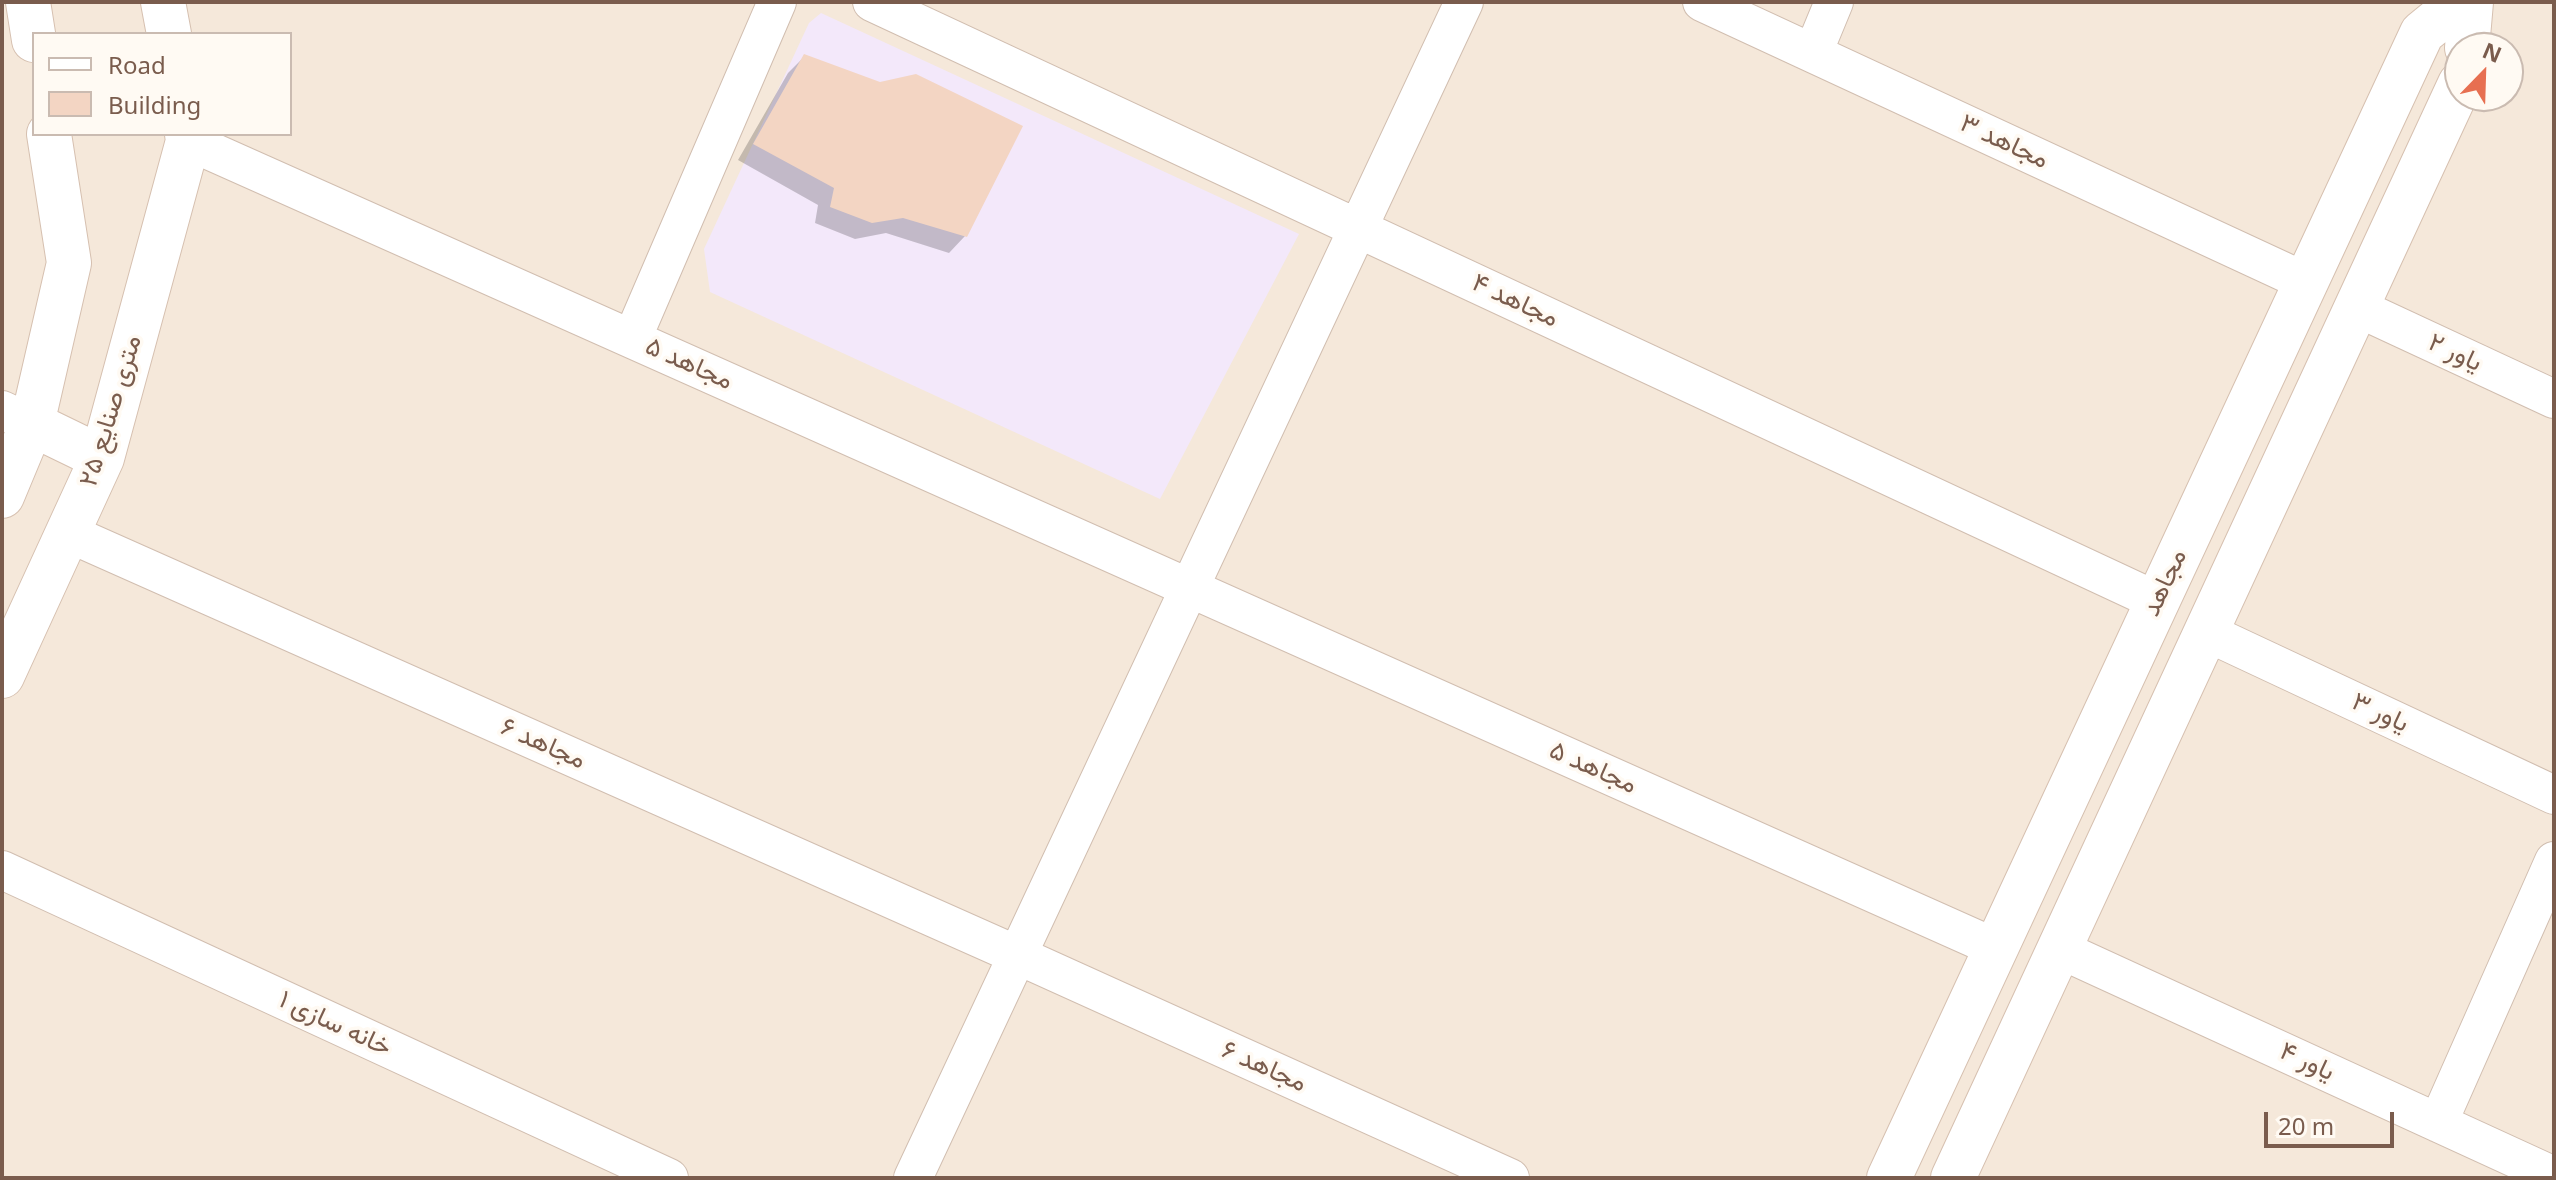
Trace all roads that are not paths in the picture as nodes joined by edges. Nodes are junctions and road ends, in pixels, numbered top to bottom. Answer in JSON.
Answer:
{"nodes":[{"id":1,"x":28,"y":2,"type":"edge"},
{"id":2,"x":163,"y":2,"type":"edge"},
{"id":3,"x":777,"y":2,"type":"edge"},
{"id":4,"x":872,"y":2,"type":"edge"},
{"id":5,"x":1464,"y":2,"type":"edge"},
{"id":6,"x":1702,"y":2,"type":"edge"},
{"id":7,"x":1834,"y":2,"type":"edge"},
{"id":8,"x":2460,"y":2,"type":"edge"},
{"id":9,"x":2471,"y":2,"type":"edge"},
{"id":10,"x":33,"y":32,"type":"edge"},
{"id":11,"x":169,"y":32,"type":"edge"},
{"id":12,"x":2468,"y":32,"type":"edge"},
{"id":13,"x":1813,"y":53,"type":"junction"},
{"id":14,"x":2447,"y":112,"type":"edge"},
{"id":15,"x":49,"y":136,"type":"edge"},
{"id":16,"x":188,"y":137,"type":"edge"},
{"id":17,"x":1358,"y":228,"type":"junction"},
{"id":18,"x":2306,"y":282,"type":"junction"},
{"id":19,"x":2356,"y":307,"type":"junction"},
{"id":20,"x":632,"y":339,"type":"junction"},
{"id":21,"x":2554,"y":399,"type":"edge"},
{"id":22,"x":17,"y":417,"type":"edge"},
{"id":23,"x":2234,"y":435,"type":"junction"},
{"id":24,"x":102,"y":458,"type":"junction"},
{"id":25,"x":2287,"y":458,"type":"junction"},
{"id":26,"x":2,"y":496,"type":"edge"},
{"id":27,"x":68,"y":533,"type":"junction"},
{"id":28,"x":1189,"y":588,"type":"junction"},
{"id":29,"x":2157,"y":601,"type":"junction"},
{"id":30,"x":2206,"y":632,"type":"junction"},
{"id":31,"x":2,"y":676,"type":"edge"},
{"id":32,"x":2554,"y":795,"type":"edge"},
{"id":33,"x":2554,"y":861,"type":"edge"},
{"id":34,"x":2,"y":870,"type":"edge"},
{"id":35,"x":1996,"y":948,"type":"junction"},
{"id":36,"x":2059,"y":949,"type":"junction"},
{"id":37,"x":1017,"y":955,"type":"junction"},
{"id":38,"x":1916,"y":1119,"type":"junction"},
{"id":39,"x":2438,"y":1123,"type":"junction"},
{"id":40,"x":1960,"y":1162,"type":"edge"},
{"id":41,"x":2554,"y":1176,"type":"edge"},
{"id":42,"x":669,"y":1178,"type":"edge"},
{"id":43,"x":913,"y":1178,"type":"edge"},
{"id":44,"x":1510,"y":1178,"type":"edge"},
{"id":45,"x":1889,"y":1178,"type":"edge"}],
"edges":[{"from":1,"to":10,"type":"street"},
{"from":2,"to":11,"type":"street"},
{"from":3,"to":20,"type":"street"},
{"from":4,"to":17,"type":"street","name":"مجاهد ۴"},
{"from":5,"to":17,"type":"street"},
{"from":6,"to":13,"type":"street","name":"مجاهد ۳"},
{"from":7,"to":13,"type":"street"},
{"from":8,"to":18,"type":"street","name":"مجاهد"},
{"from":9,"to":12,"type":"street"},
{"from":13,"to":18,"type":"street","name":"مجاهد ۳"},
{"from":14,"to":19,"type":"street"},
{"from":15,"to":22,"type":"street"},
{"from":16,"to":20,"type":"street","name":"۵ مجاهد"},
{"from":16,"to":24,"type":"street","name":"۲۵ متری صنایع"},
{"from":17,"to":28,"type":"street"},
{"from":17,"to":29,"type":"street","name":"مجاهد ۴"},
{"from":18,"to":23,"type":"street","name":"مجاهد"},
{"from":19,"to":21,"type":"street","name":"یاور ۲"},
{"from":19,"to":25,"type":"street"},
{"from":20,"to":28,"type":"street","name":"۵ مجاهد"},
{"from":22,"to":24,"type":"street"},
{"from":22,"to":26,"type":"street"},
{"from":23,"to":25,"type":"street"},
{"from":23,"to":29,"type":"street","name":"مجاهد"},
{"from":24,"to":27,"type":"street","name":"۲۵ متری صنایع"},
{"from":25,"to":30,"type":"street"},
{"from":27,"to":31,"type":"street","name":"۲۵ متری صنایع"},
{"from":27,"to":37,"type":"street","name":"۶ مجاهد"},
{"from":28,"to":35,"type":"street","name":"مجاهد ۵"},
{"from":28,"to":37,"type":"street"},
{"from":29,"to":35,"type":"street","name":"مجاهد"},
{"from":30,"to":32,"type":"street","name":"یاور ۳"},
{"from":30,"to":36,"type":"street"},
{"from":33,"to":39,"type":"street"},
{"from":34,"to":42,"type":"street","name":"خانه سازی ۱"},
{"from":35,"to":38,"type":"street","name":"مجاهد"},
{"from":36,"to":39,"type":"street","name":"یاور ۴"},
{"from":36,"to":40,"type":"street"},
{"from":37,"to":43,"type":"street"},
{"from":37,"to":44,"type":"street","name":"مجاهد ۶"},
{"from":38,"to":40,"type":"street"},
{"from":38,"to":45,"type":"street","name":"مجاهد"},
{"from":39,"to":41,"type":"street","name":"یاور ۴"}]}
